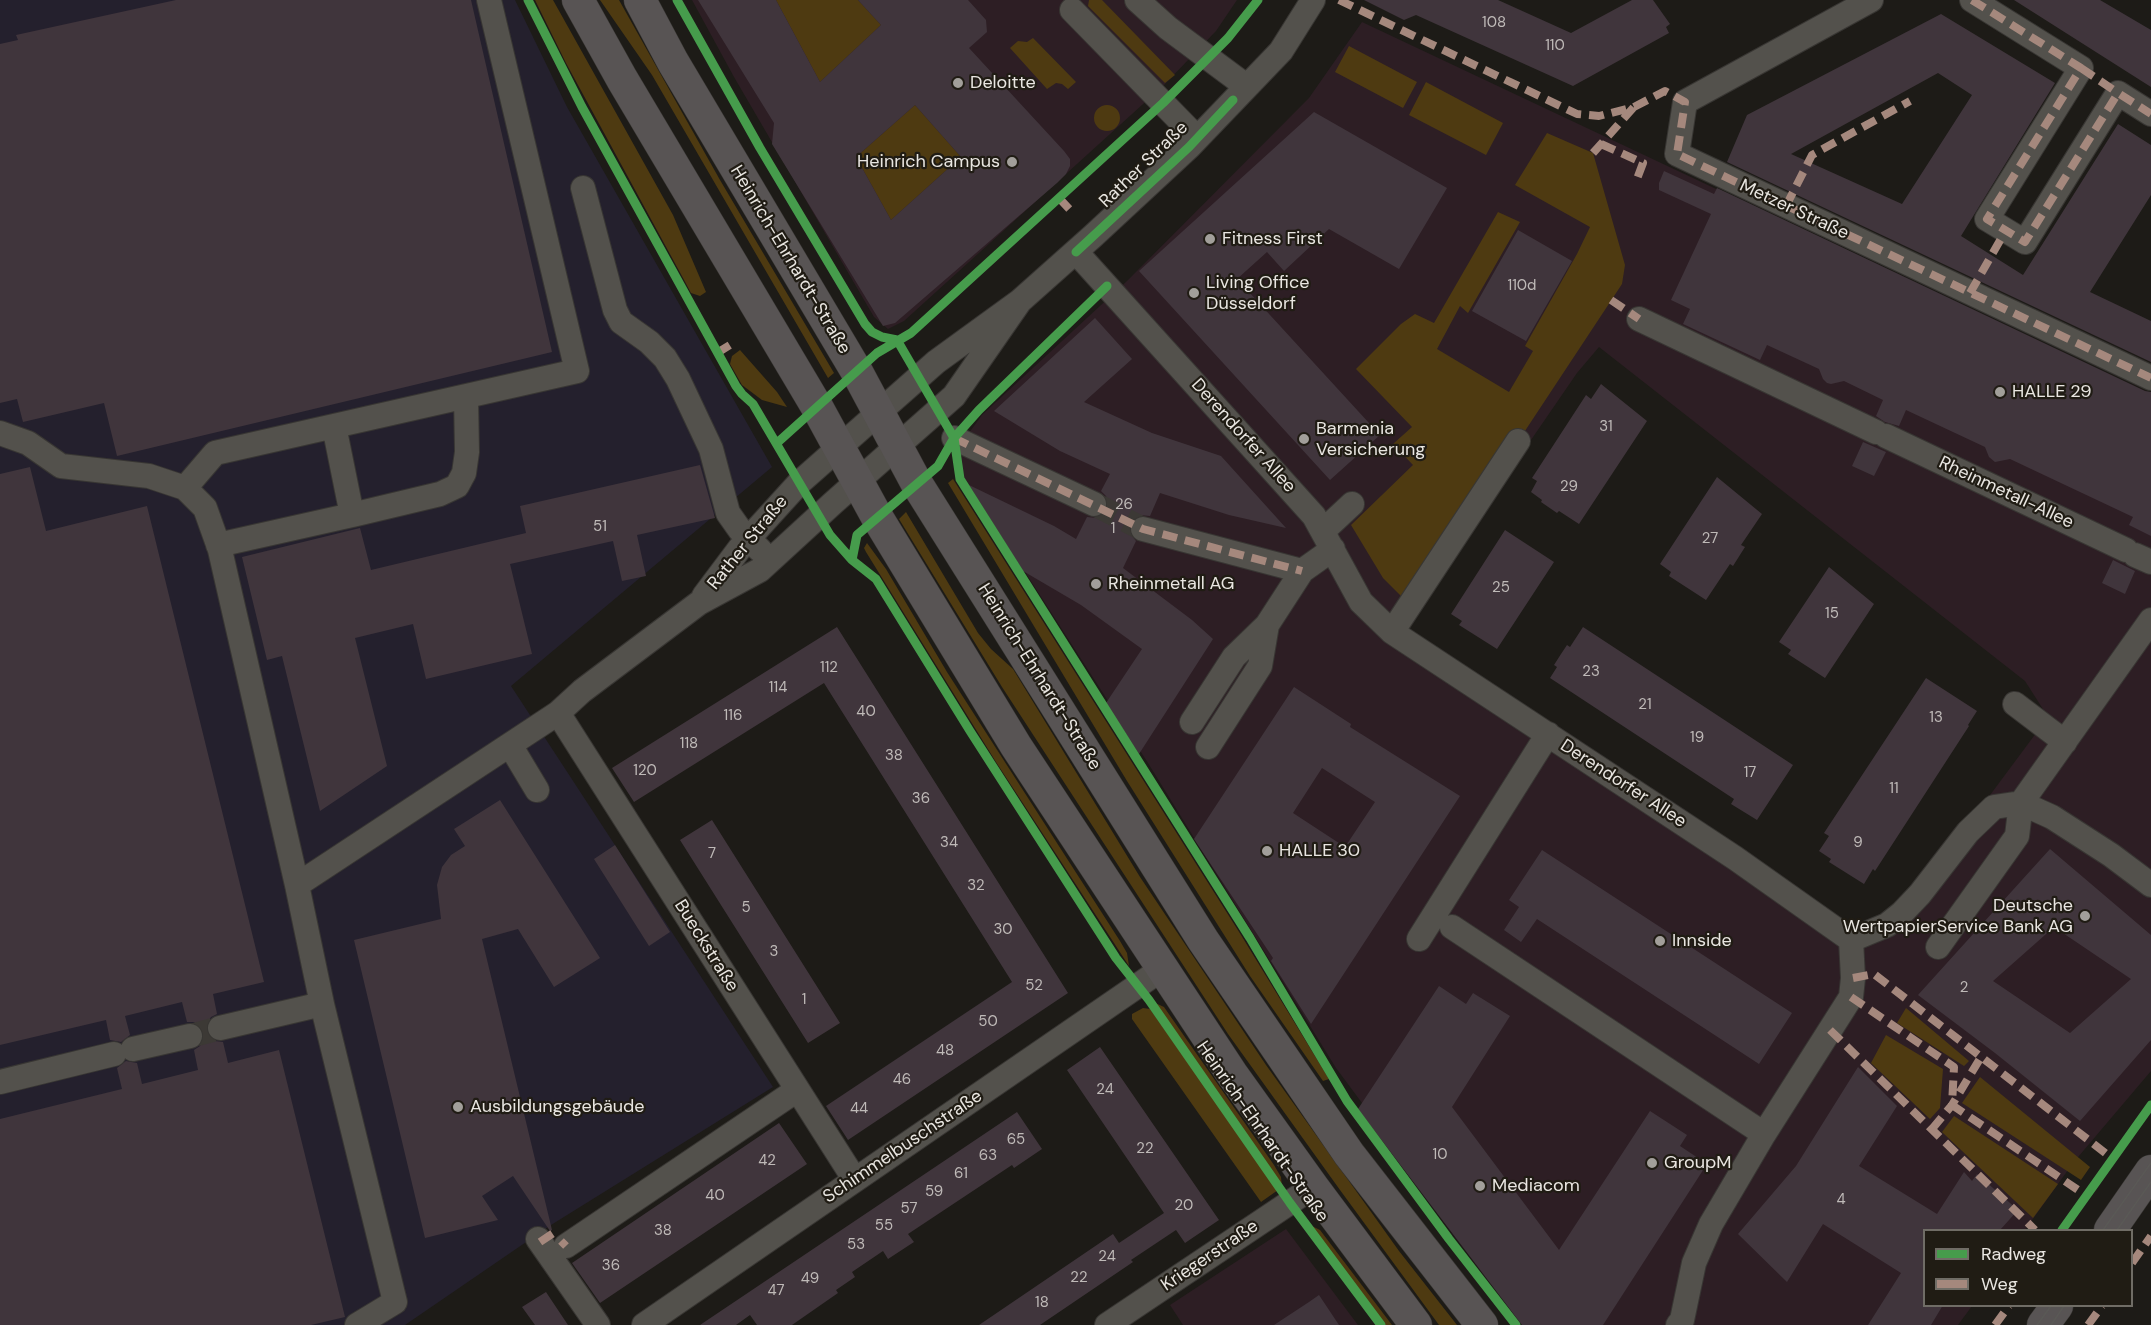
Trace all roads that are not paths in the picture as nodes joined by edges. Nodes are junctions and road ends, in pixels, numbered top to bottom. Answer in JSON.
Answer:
{"nodes":[{"id":1,"x":489,"y":0,"type":"edge"},
{"id":2,"x":578,"y":0,"type":"edge"},
{"id":3,"x":640,"y":0,"type":"edge"},
{"id":4,"x":1137,"y":0,"type":"edge"},
{"id":5,"x":1313,"y":0,"type":"edge"},
{"id":6,"x":1871,"y":0,"type":"edge"},
{"id":7,"x":1972,"y":0,"type":"edge"},
{"id":8,"x":1072,"y":10,"type":"dead end"},
{"id":9,"x":1246,"y":86,"type":"junction"},
{"id":10,"x":2151,"y":114,"type":"edge"},
{"id":11,"x":1197,"y":138,"type":"junction"},
{"id":12,"x":583,"y":188,"type":"dead end"},
{"id":13,"x":1076,"y":252,"type":"junction"},
{"id":14,"x":1020,"y":301,"type":"junction"},
{"id":15,"x":1639,"y":319,"type":"dead end"},
{"id":16,"x":2151,"y":378,"type":"edge"},
{"id":17,"x":466,"y":397,"type":"junction"},
{"id":18,"x":878,"y":411,"type":"junction"},
{"id":19,"x":334,"y":426,"type":"junction"},
{"id":20,"x":0,"y":433,"type":"edge"},
{"id":21,"x":954,"y":438,"type":"dead end"},
{"id":22,"x":1518,"y":441,"type":"dead end"},
{"id":23,"x":839,"y":447,"type":"junction"},
{"id":24,"x":897,"y":447,"type":"junction"},
{"id":25,"x":858,"y":482,"type":"junction"},
{"id":26,"x":185,"y":488,"type":"junction"},
{"id":27,"x":1094,"y":504,"type":"tunnel mouth"},
{"id":28,"x":1352,"y":504,"type":"dead end"},
{"id":29,"x":352,"y":515,"type":"junction"},
{"id":30,"x":1143,"y":529,"type":"tunnel mouth"},
{"id":31,"x":749,"y":539,"type":"junction"},
{"id":32,"x":1328,"y":540,"type":"junction"},
{"id":33,"x":218,"y":545,"type":"junction"},
{"id":34,"x":2137,"y":556,"type":"edge"},
{"id":35,"x":770,"y":561,"type":"junction"},
{"id":36,"x":1302,"y":570,"type":"junction"},
{"id":37,"x":699,"y":603,"type":"junction"},
{"id":38,"x":2151,"y":620,"type":"edge"},
{"id":39,"x":1267,"y":625,"type":"junction"},
{"id":40,"x":1392,"y":632,"type":"junction"},
{"id":41,"x":2015,"y":704,"type":"dead end"},
{"id":42,"x":558,"y":713,"type":"junction"},
{"id":43,"x":1192,"y":722,"type":"dead end"},
{"id":44,"x":1548,"y":734,"type":"junction"},
{"id":45,"x":2065,"y":742,"type":"junction"},
{"id":46,"x":510,"y":745,"type":"junction"},
{"id":47,"x":1208,"y":747,"type":"dead end"},
{"id":48,"x":537,"y":790,"type":"dead end"},
{"id":49,"x":2021,"y":803,"type":"junction"},
{"id":50,"x":297,"y":885,"type":"junction"},
{"id":51,"x":2151,"y":885,"type":"edge"},
{"id":52,"x":1452,"y":927,"type":"dead end"},
{"id":53,"x":1419,"y":939,"type":"dead end"},
{"id":54,"x":1851,"y":940,"type":"junction"},
{"id":55,"x":1938,"y":947,"type":"dead end"},
{"id":56,"x":1162,"y":969,"type":"junction"},
{"id":57,"x":322,"y":1004,"type":"junction"},
{"id":58,"x":220,"y":1028,"type":"tunnel mouth"},
{"id":59,"x":190,"y":1036,"type":"tunnel mouth"},
{"id":60,"x":0,"y":1082,"type":"edge"},
{"id":61,"x":797,"y":1090,"type":"junction"},
{"id":62,"x":1764,"y":1134,"type":"junction"},
{"id":63,"x":2151,"y":1171,"type":"edge"},
{"id":64,"x":855,"y":1180,"type":"junction"},
{"id":65,"x":1313,"y":1187,"type":"junction"},
{"id":66,"x":2111,"y":1229,"type":"edge"},
{"id":67,"x":538,"y":1239,"type":"dead end"},
{"id":68,"x":566,"y":1246,"type":"dead end"},
{"id":69,"x":2056,"y":1307,"type":"edge"},
{"id":70,"x":357,"y":1325,"type":"edge"},
{"id":71,"x":598,"y":1325,"type":"edge"},
{"id":72,"x":644,"y":1325,"type":"edge"},
{"id":73,"x":1107,"y":1325,"type":"edge"},
{"id":74,"x":1416,"y":1325,"type":"edge"},
{"id":75,"x":1482,"y":1325,"type":"edge"},
{"id":76,"x":1678,"y":1325,"type":"edge"},
{"id":77,"x":2044,"y":1325,"type":"edge"}],
"edges":[{"from":1,"to":17,"type":"street"},
{"from":2,"to":23,"type":"main road","name":"Heinrich-Ehrhardt-Straße"},
{"from":3,"to":18,"type":"main road","name":"Heinrich-Ehrhardt-Straße"},
{"from":4,"to":9,"type":"street"},
{"from":5,"to":9,"type":"street","name":"Rather Straße"},
{"from":6,"to":16,"type":"street","name":"Metzer Straße"},
{"from":7,"to":10,"type":"street"},
{"from":8,"to":11,"type":"street"},
{"from":9,"to":11,"type":"street","name":"Rather Straße"},
{"from":11,"to":13,"type":"street","name":"Rather Straße"},
{"from":12,"to":31,"type":"street"},
{"from":13,"to":14,"type":"street","name":"Rather Straße"},
{"from":13,"to":32,"type":"street","name":"Derendorfer Allee"},
{"from":14,"to":18,"type":"street","name":"Rather Straße"},
{"from":14,"to":24,"type":"street","name":"Rather Straße"},
{"from":15,"to":34,"type":"street","name":"Rheinmetall-Allee"},
{"from":17,"to":19,"type":"street"},
{"from":17,"to":29,"type":"street"},
{"from":18,"to":23,"type":"street","name":"Rather Straße"},
{"from":18,"to":24,"type":"main road","name":"Heinrich-Ehrhardt-Straße"},
{"from":19,"to":26,"type":"street"},
{"from":19,"to":29,"type":"street"},
{"from":20,"to":26,"type":"street"},
{"from":21,"to":27,"type":"street"},
{"from":22,"to":40,"type":"street"},
{"from":23,"to":25,"type":"main road","name":"Heinrich-Ehrhardt-Straße"},
{"from":23,"to":31,"type":"street","name":"Rather Straße"},
{"from":24,"to":25,"type":"street","name":"Rather Straße"},
{"from":24,"to":75,"type":"main road","name":"Heinrich-Ehrhardt-Straße"},
{"from":25,"to":35,"type":"street","name":"Rather Straße"},
{"from":25,"to":56,"type":"main road","name":"Heinrich-Ehrhardt-Straße"},
{"from":26,"to":33,"type":"street"},
{"from":28,"to":32,"type":"street"},
{"from":29,"to":33,"type":"street"},
{"from":30,"to":36,"type":"street"},
{"from":31,"to":35,"type":"street"},
{"from":31,"to":37,"type":"street","name":"Rather Straße"},
{"from":32,"to":36,"type":"street"},
{"from":32,"to":40,"type":"street","name":"Derendorfer Allee"},
{"from":33,"to":50,"type":"street"},
{"from":35,"to":37,"type":"street","name":"Rather Straße"},
{"from":36,"to":39,"type":"street"},
{"from":37,"to":42,"type":"street","name":"Rather Straße"},
{"from":38,"to":45,"type":"street"},
{"from":39,"to":43,"type":"street"},
{"from":39,"to":47,"type":"street"},
{"from":40,"to":44,"type":"street","name":"Derendorfer Allee"},
{"from":41,"to":45,"type":"street"},
{"from":42,"to":46,"type":"street","name":"Rather Straße"},
{"from":42,"to":61,"type":"street","name":"Bueckstraße"},
{"from":44,"to":53,"type":"street"},
{"from":44,"to":54,"type":"street","name":"Derendorfer Allee"},
{"from":45,"to":49,"type":"street"},
{"from":46,"to":48,"type":"street"},
{"from":46,"to":50,"type":"street","name":"Rather Straße"},
{"from":49,"to":51,"type":"street"},
{"from":49,"to":54,"type":"street"},
{"from":49,"to":55,"type":"street"},
{"from":50,"to":57,"type":"street"},
{"from":52,"to":62,"type":"street"},
{"from":54,"to":62,"type":"street"},
{"from":56,"to":64,"type":"street","name":"Schimmelbuschstraße"},
{"from":56,"to":65,"type":"main road","name":"Heinrich-Ehrhardt-Straße"},
{"from":57,"to":58,"type":"street"},
{"from":57,"to":70,"type":"street"},
{"from":59,"to":60,"type":"street"},
{"from":61,"to":64,"type":"street","name":"Bueckstraße"},
{"from":61,"to":68,"type":"street"},
{"from":62,"to":76,"type":"street"},
{"from":63,"to":66,"type":"main road"},
{"from":64,"to":72,"type":"street","name":"Schimmelbuschstraße"},
{"from":65,"to":73,"type":"street","name":"Kriegerstraße"},
{"from":65,"to":74,"type":"main road","name":"Heinrich-Ehrhardt-Straße"},
{"from":67,"to":71,"type":"street"},
{"from":69,"to":77,"type":"main road"}]}
